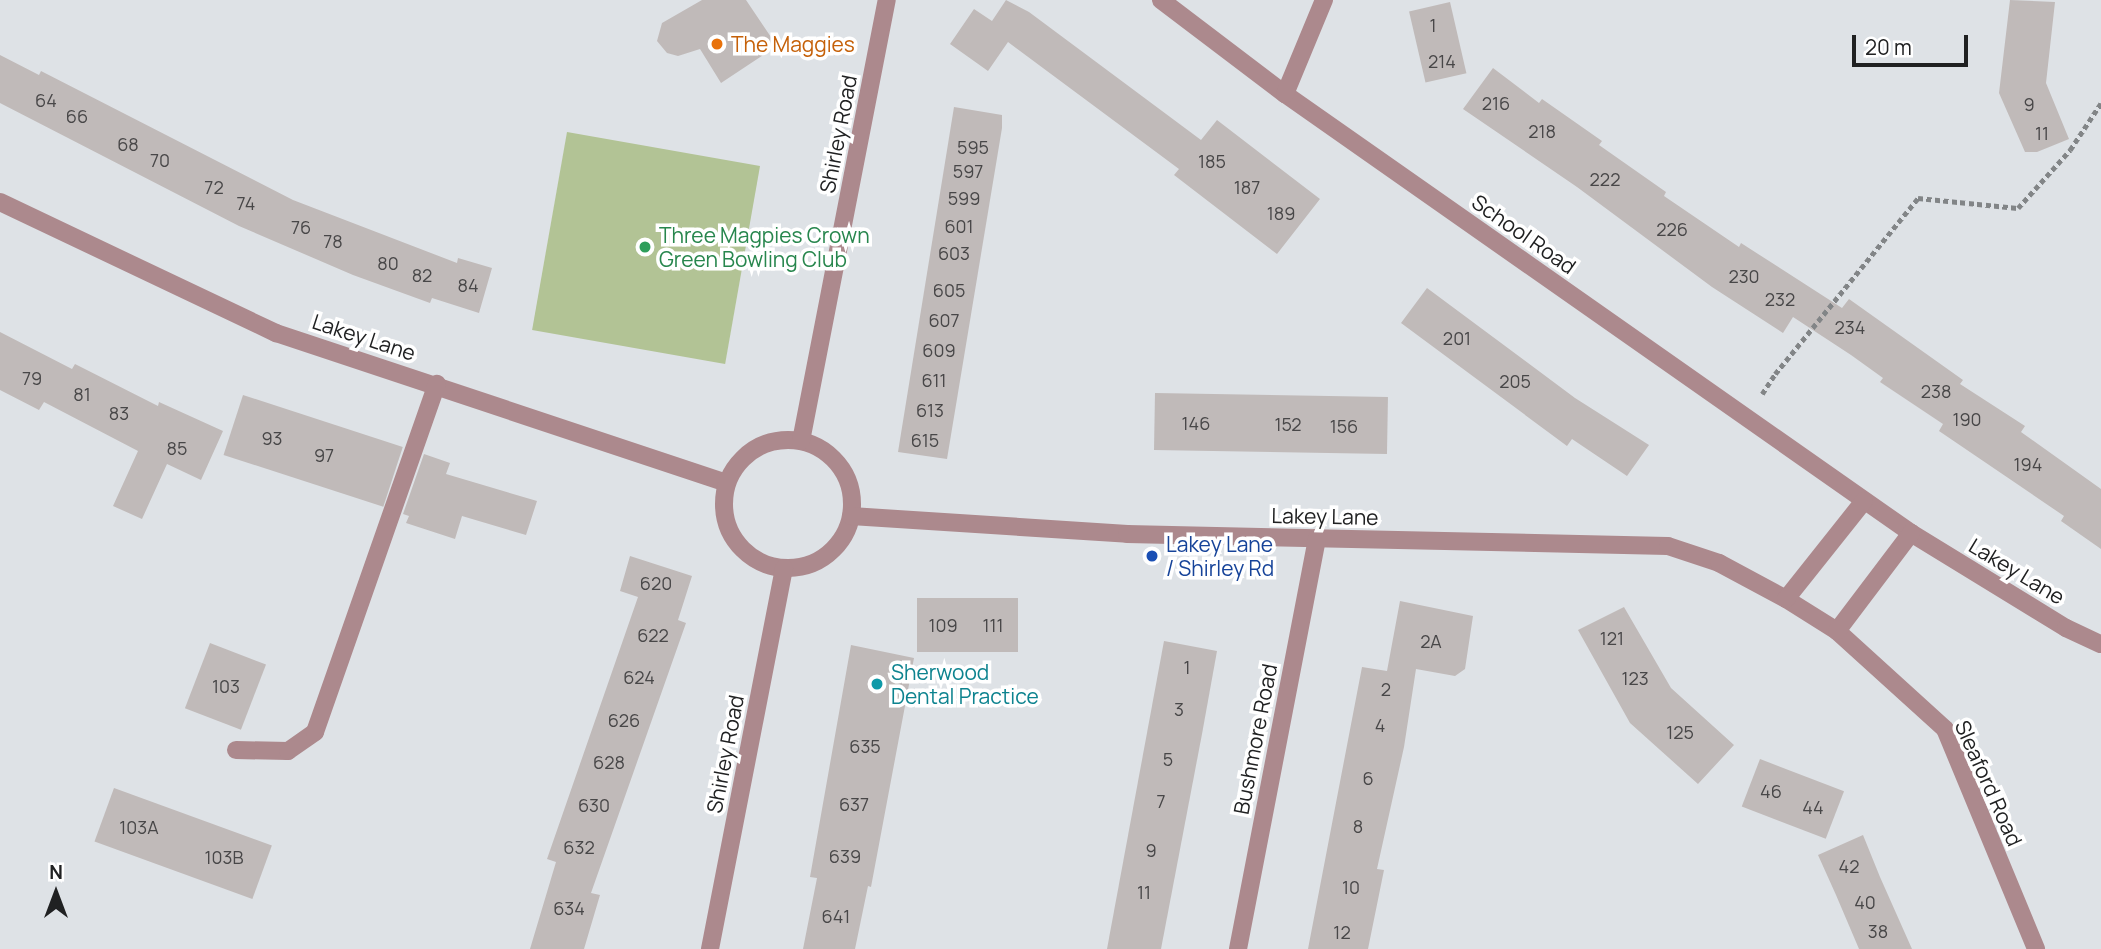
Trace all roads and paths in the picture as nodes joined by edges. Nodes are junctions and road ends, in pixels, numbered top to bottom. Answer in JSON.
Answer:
{"nodes":[{"id":1,"x":887,"y":0,"type":"edge"},
{"id":2,"x":1161,"y":0,"type":"edge"},
{"id":3,"x":1324,"y":0,"type":"edge"},
{"id":4,"x":1285,"y":94,"type":"junction"},
{"id":5,"x":2101,"y":103,"type":"edge"},
{"id":6,"x":0,"y":202,"type":"edge"},
{"id":7,"x":438,"y":384,"type":"junction"},
{"id":8,"x":1746,"y":419,"type":"junction"},
{"id":9,"x":801,"y":441,"type":"junction"},
{"id":10,"x":727,"y":482,"type":"junction"},
{"id":11,"x":1864,"y":501,"type":"junction"},
{"id":12,"x":851,"y":516,"type":"junction"},
{"id":13,"x":1911,"y":533,"type":"junction"},
{"id":14,"x":1317,"y":538,"type":"junction"},
{"id":15,"x":784,"y":568,"type":"junction"},
{"id":16,"x":1786,"y":599,"type":"junction"},
{"id":17,"x":1837,"y":631,"type":"junction"},
{"id":18,"x":2101,"y":645,"type":"edge"},
{"id":19,"x":236,"y":750,"type":"dead end"},
{"id":20,"x":710,"y":949,"type":"edge"},
{"id":21,"x":1238,"y":949,"type":"edge"},
{"id":22,"x":2036,"y":949,"type":"edge"}],
"edges":[{"from":1,"to":9,"type":"street","name":"Shirley Road"},
{"from":2,"to":4,"type":"street","name":"School Road"},
{"from":3,"to":4,"type":"street"},
{"from":4,"to":8,"type":"street","name":"School Road"},
{"from":5,"to":8,"type":"path"},
{"from":6,"to":7,"type":"street","name":"Lakey Lane"},
{"from":7,"to":10,"type":"street","name":"Lakey Lane"},
{"from":7,"to":19,"type":"street"},
{"from":8,"to":11,"type":"street","name":"School Road"},
{"from":9,"to":10,"type":"street"},
{"from":9,"to":12,"type":"street"},
{"from":10,"to":15,"type":"street"},
{"from":11,"to":13,"type":"street","name":"Lakey Lane"},
{"from":11,"to":16,"type":"street"},
{"from":12,"to":14,"type":"street","name":"Lakey Lane"},
{"from":12,"to":15,"type":"street"},
{"from":13,"to":17,"type":"street"},
{"from":13,"to":18,"type":"street","name":"Lakey Lane"},
{"from":14,"to":16,"type":"street","name":"Lakey Lane"},
{"from":14,"to":21,"type":"street","name":"Bushmore Road"},
{"from":15,"to":20,"type":"street","name":"Shirley Road"},
{"from":16,"to":17,"type":"street","name":"Lakey Lane"},
{"from":17,"to":22,"type":"street","name":"Sleaford Road"}]}
